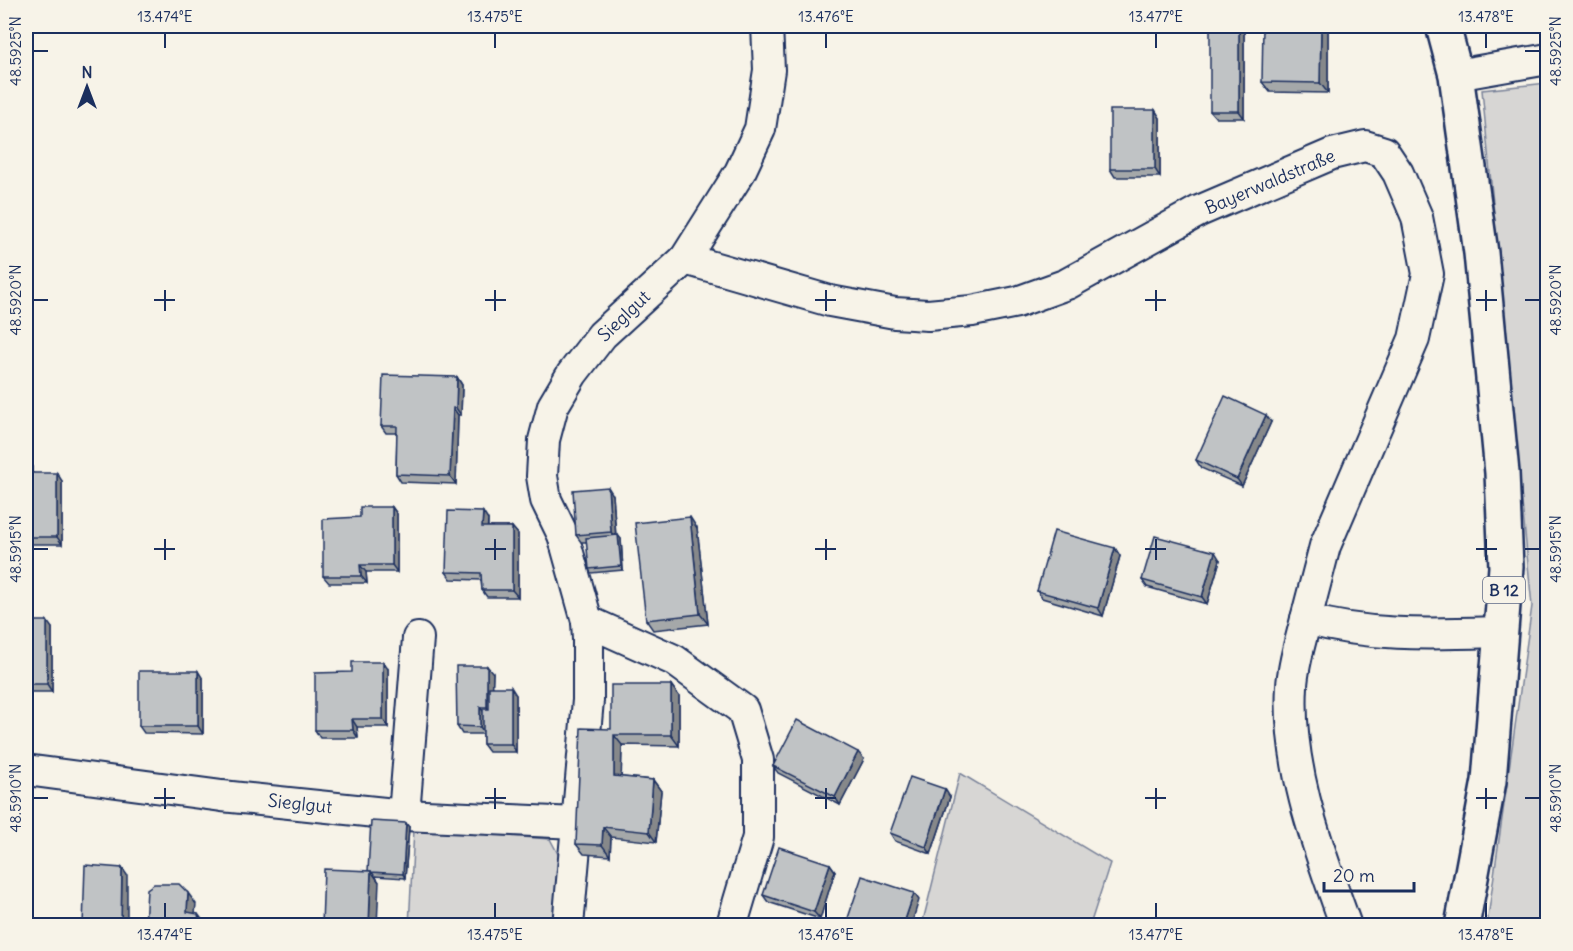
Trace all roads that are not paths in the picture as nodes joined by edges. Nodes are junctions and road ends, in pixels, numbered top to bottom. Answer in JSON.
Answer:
{"nodes":[{"id":1,"x":767,"y":26,"type":"edge"},
{"id":2,"x":1443,"y":26,"type":"edge"},
{"id":3,"x":1548,"y":59,"type":"edge"},
{"id":4,"x":1455,"y":75,"type":"junction"},
{"id":5,"x":685,"y":259,"type":"junction"},
{"id":6,"x":1306,"y":619,"type":"junction"},
{"id":7,"x":587,"y":621,"type":"junction"},
{"id":8,"x":1501,"y":632,"type":"junction"},
{"id":9,"x":418,"y":638,"type":"dead end"},
{"id":10,"x":26,"y":770,"type":"edge"},
{"id":11,"x":404,"y":814,"type":"junction"},
{"id":12,"x":576,"y":824,"type":"junction"},
{"id":13,"x":732,"y":924,"type":"dead end"},
{"id":14,"x":568,"y":926,"type":"edge"},
{"id":15,"x":1346,"y":926,"type":"edge"},
{"id":16,"x":1462,"y":926,"type":"edge"}],
"edges":[{"from":1,"to":5,"type":"street","name":"Sieglgut"},
{"from":2,"to":4,"type":"main road","number":"B 12"},
{"from":3,"to":4,"type":"street"},
{"from":4,"to":8,"type":"main road","number":"B 12"},
{"from":5,"to":6,"type":"street","name":"Bayerwaldstraße"},
{"from":5,"to":7,"type":"street","name":"Sieglgut"},
{"from":6,"to":8,"type":"street"},
{"from":6,"to":15,"type":"street","name":"Bayerwaldstraße"},
{"from":7,"to":12,"type":"street","name":"Sieglgut"},
{"from":7,"to":13,"type":"street"},
{"from":8,"to":16,"type":"main road","number":"B 12"},
{"from":9,"to":11,"type":"street"},
{"from":10,"to":11,"type":"street","name":"Sieglgut"},
{"from":11,"to":12,"type":"street","name":"Sieglgut"},
{"from":12,"to":14,"type":"street","name":"Sieglgut"}]}
